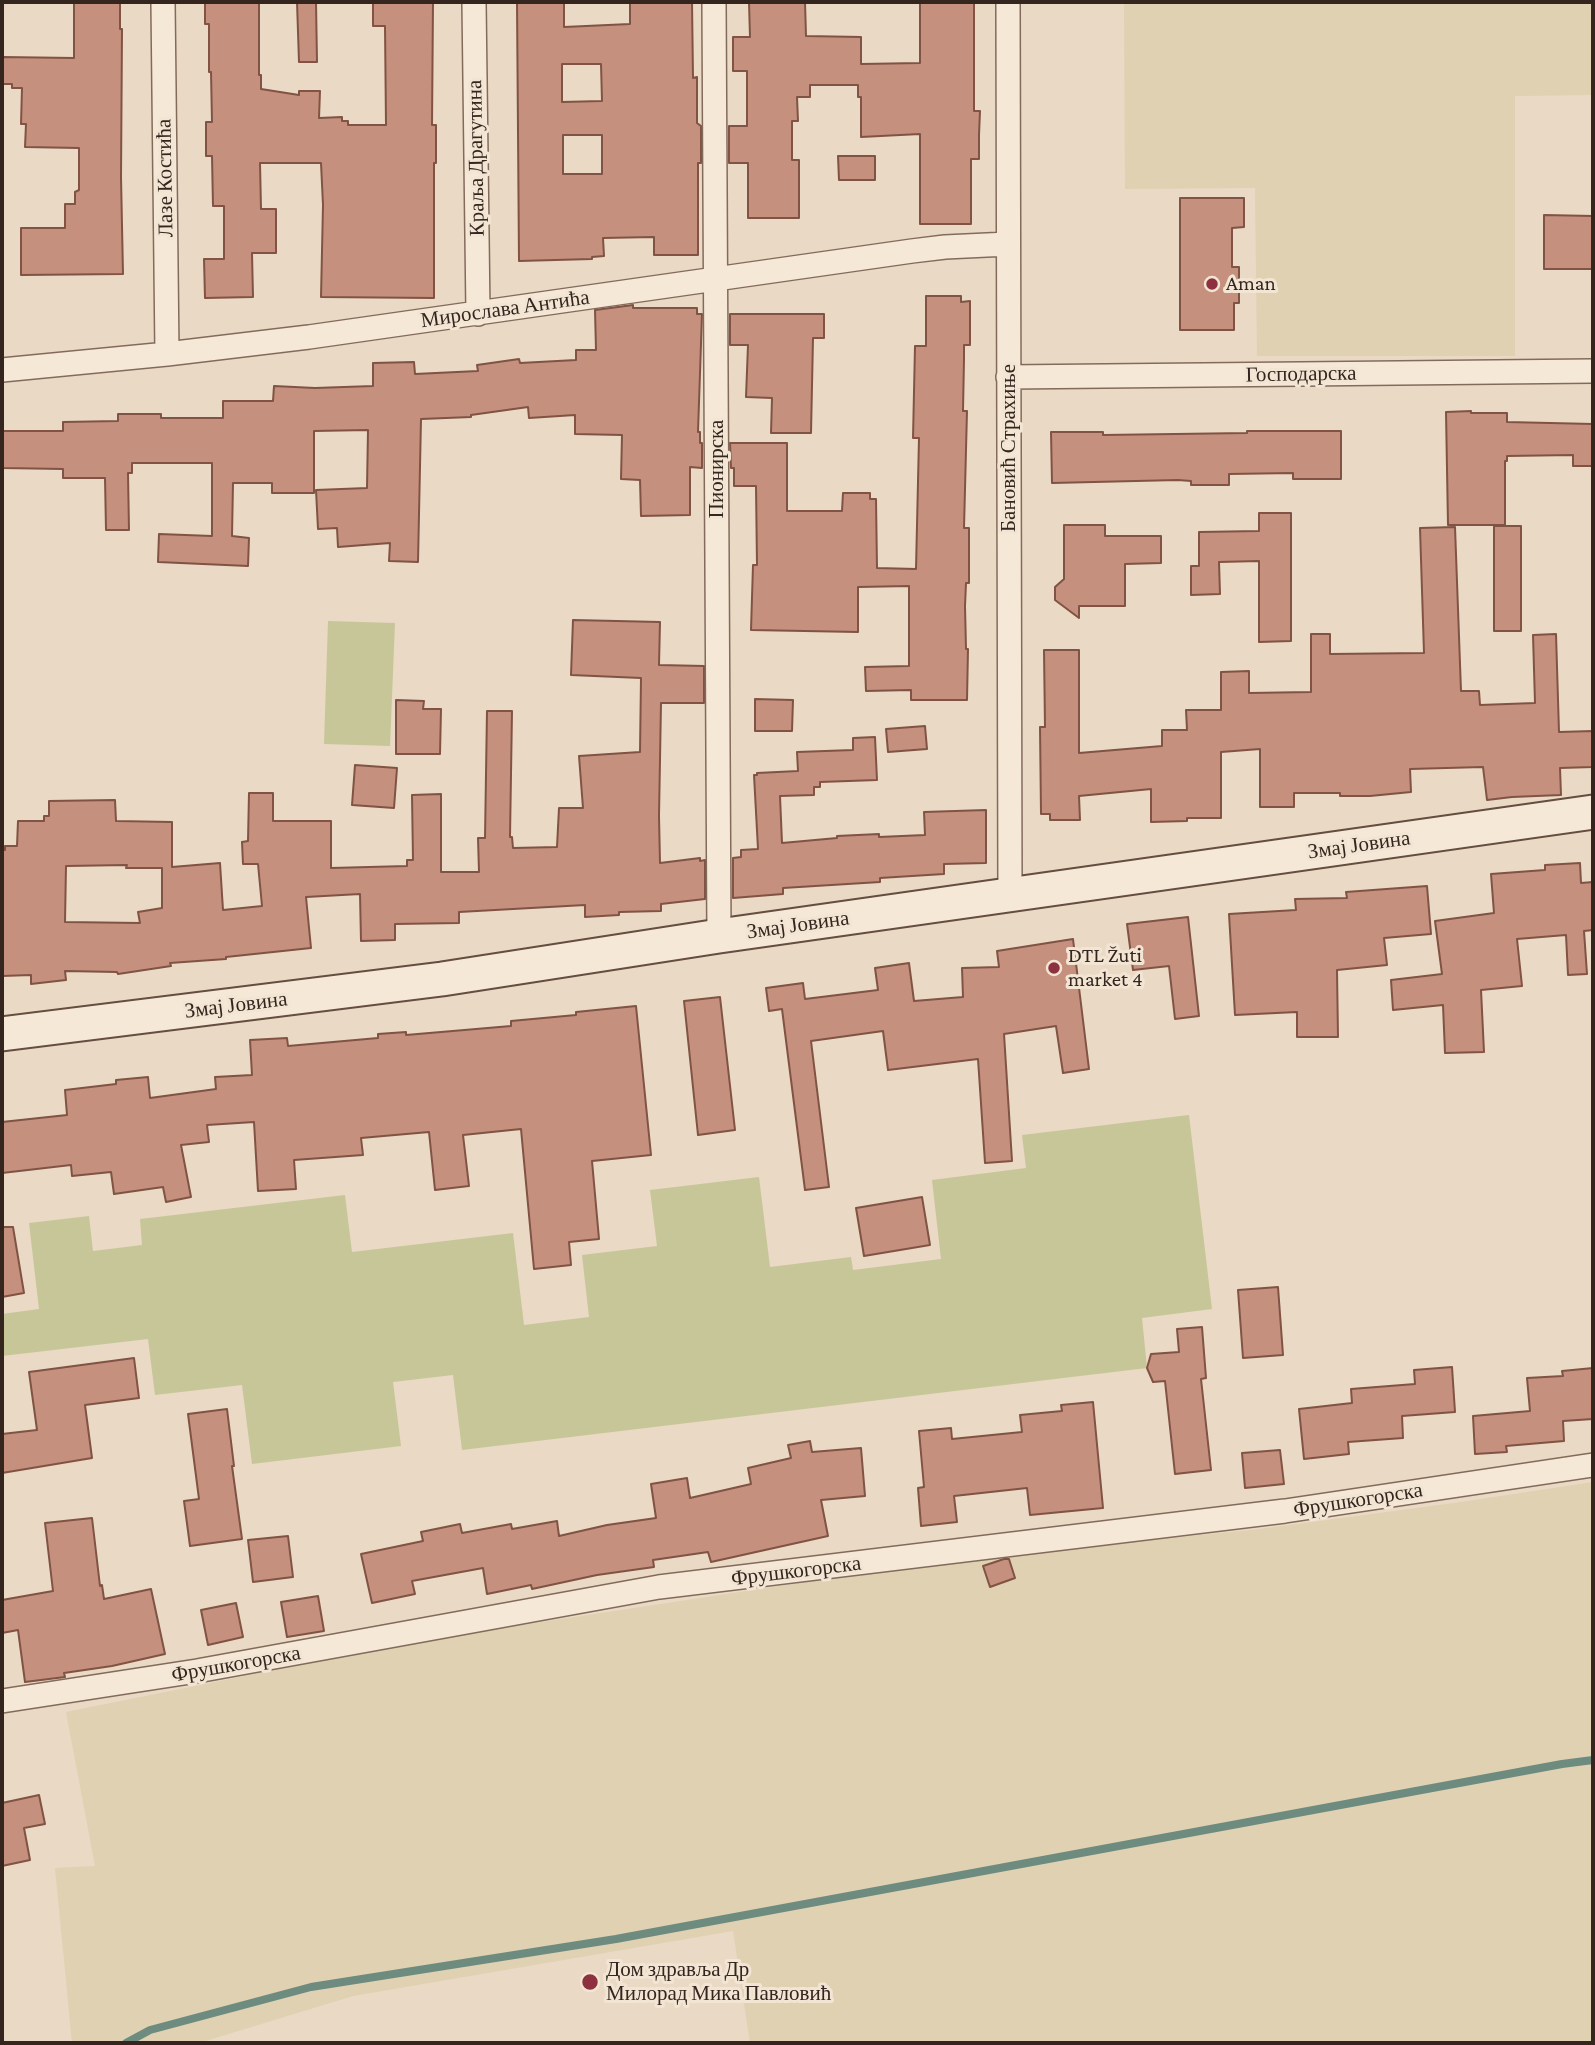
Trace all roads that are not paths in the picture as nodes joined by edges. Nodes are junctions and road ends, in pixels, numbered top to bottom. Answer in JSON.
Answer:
{"nodes":[{"id":1,"x":163,"y":2,"type":"edge"},
{"id":2,"x":474,"y":2,"type":"edge"},
{"id":3,"x":714,"y":2,"type":"edge"},
{"id":4,"x":1007,"y":2,"type":"edge"},
{"id":5,"x":1008,"y":244,"type":"junction"},
{"id":6,"x":715,"y":278,"type":"junction"},
{"id":7,"x":478,"y":314,"type":"junction"},
{"id":8,"x":167,"y":354,"type":"junction"},
{"id":9,"x":2,"y":370,"type":"edge"},
{"id":10,"x":1593,"y":371,"type":"edge"},
{"id":11,"x":1008,"y":377,"type":"junction"},
{"id":12,"x":1593,"y":812,"type":"edge"},
{"id":13,"x":1010,"y":895,"type":"junction"},
{"id":14,"x":719,"y":936,"type":"junction"},
{"id":15,"x":2,"y":1034,"type":"edge"},
{"id":16,"x":1593,"y":1465,"type":"edge"},
{"id":17,"x":2,"y":1701,"type":"edge"}],
"edges":[{"from":1,"to":8,"type":"street","name":"Лазе Костића"},
{"from":2,"to":7,"type":"street","name":"Краља Драгутина"},
{"from":3,"to":6,"type":"street","name":"Пионирска"},
{"from":4,"to":5,"type":"street","name":"Бановић Страхиње"},
{"from":5,"to":6,"type":"street","name":"Мирослава Антића"},
{"from":5,"to":11,"type":"street","name":"Бановић Страхиње"},
{"from":6,"to":7,"type":"street","name":"Мирослава Антића"},
{"from":6,"to":14,"type":"street","name":"Пионирска"},
{"from":7,"to":8,"type":"street","name":"Мирослава Антића"},
{"from":8,"to":9,"type":"street","name":"Мирослава Антића"},
{"from":10,"to":11,"type":"street","name":"Господарска"},
{"from":11,"to":13,"type":"street","name":"Бановић Страхиње"},
{"from":12,"to":13,"type":"street","name":"Змај Јовина"},
{"from":13,"to":14,"type":"street","name":"Змај Јовина"},
{"from":14,"to":15,"type":"street","name":"Змај Јовина"},
{"from":16,"to":17,"type":"street","name":"Фрушкогорска"}]}
